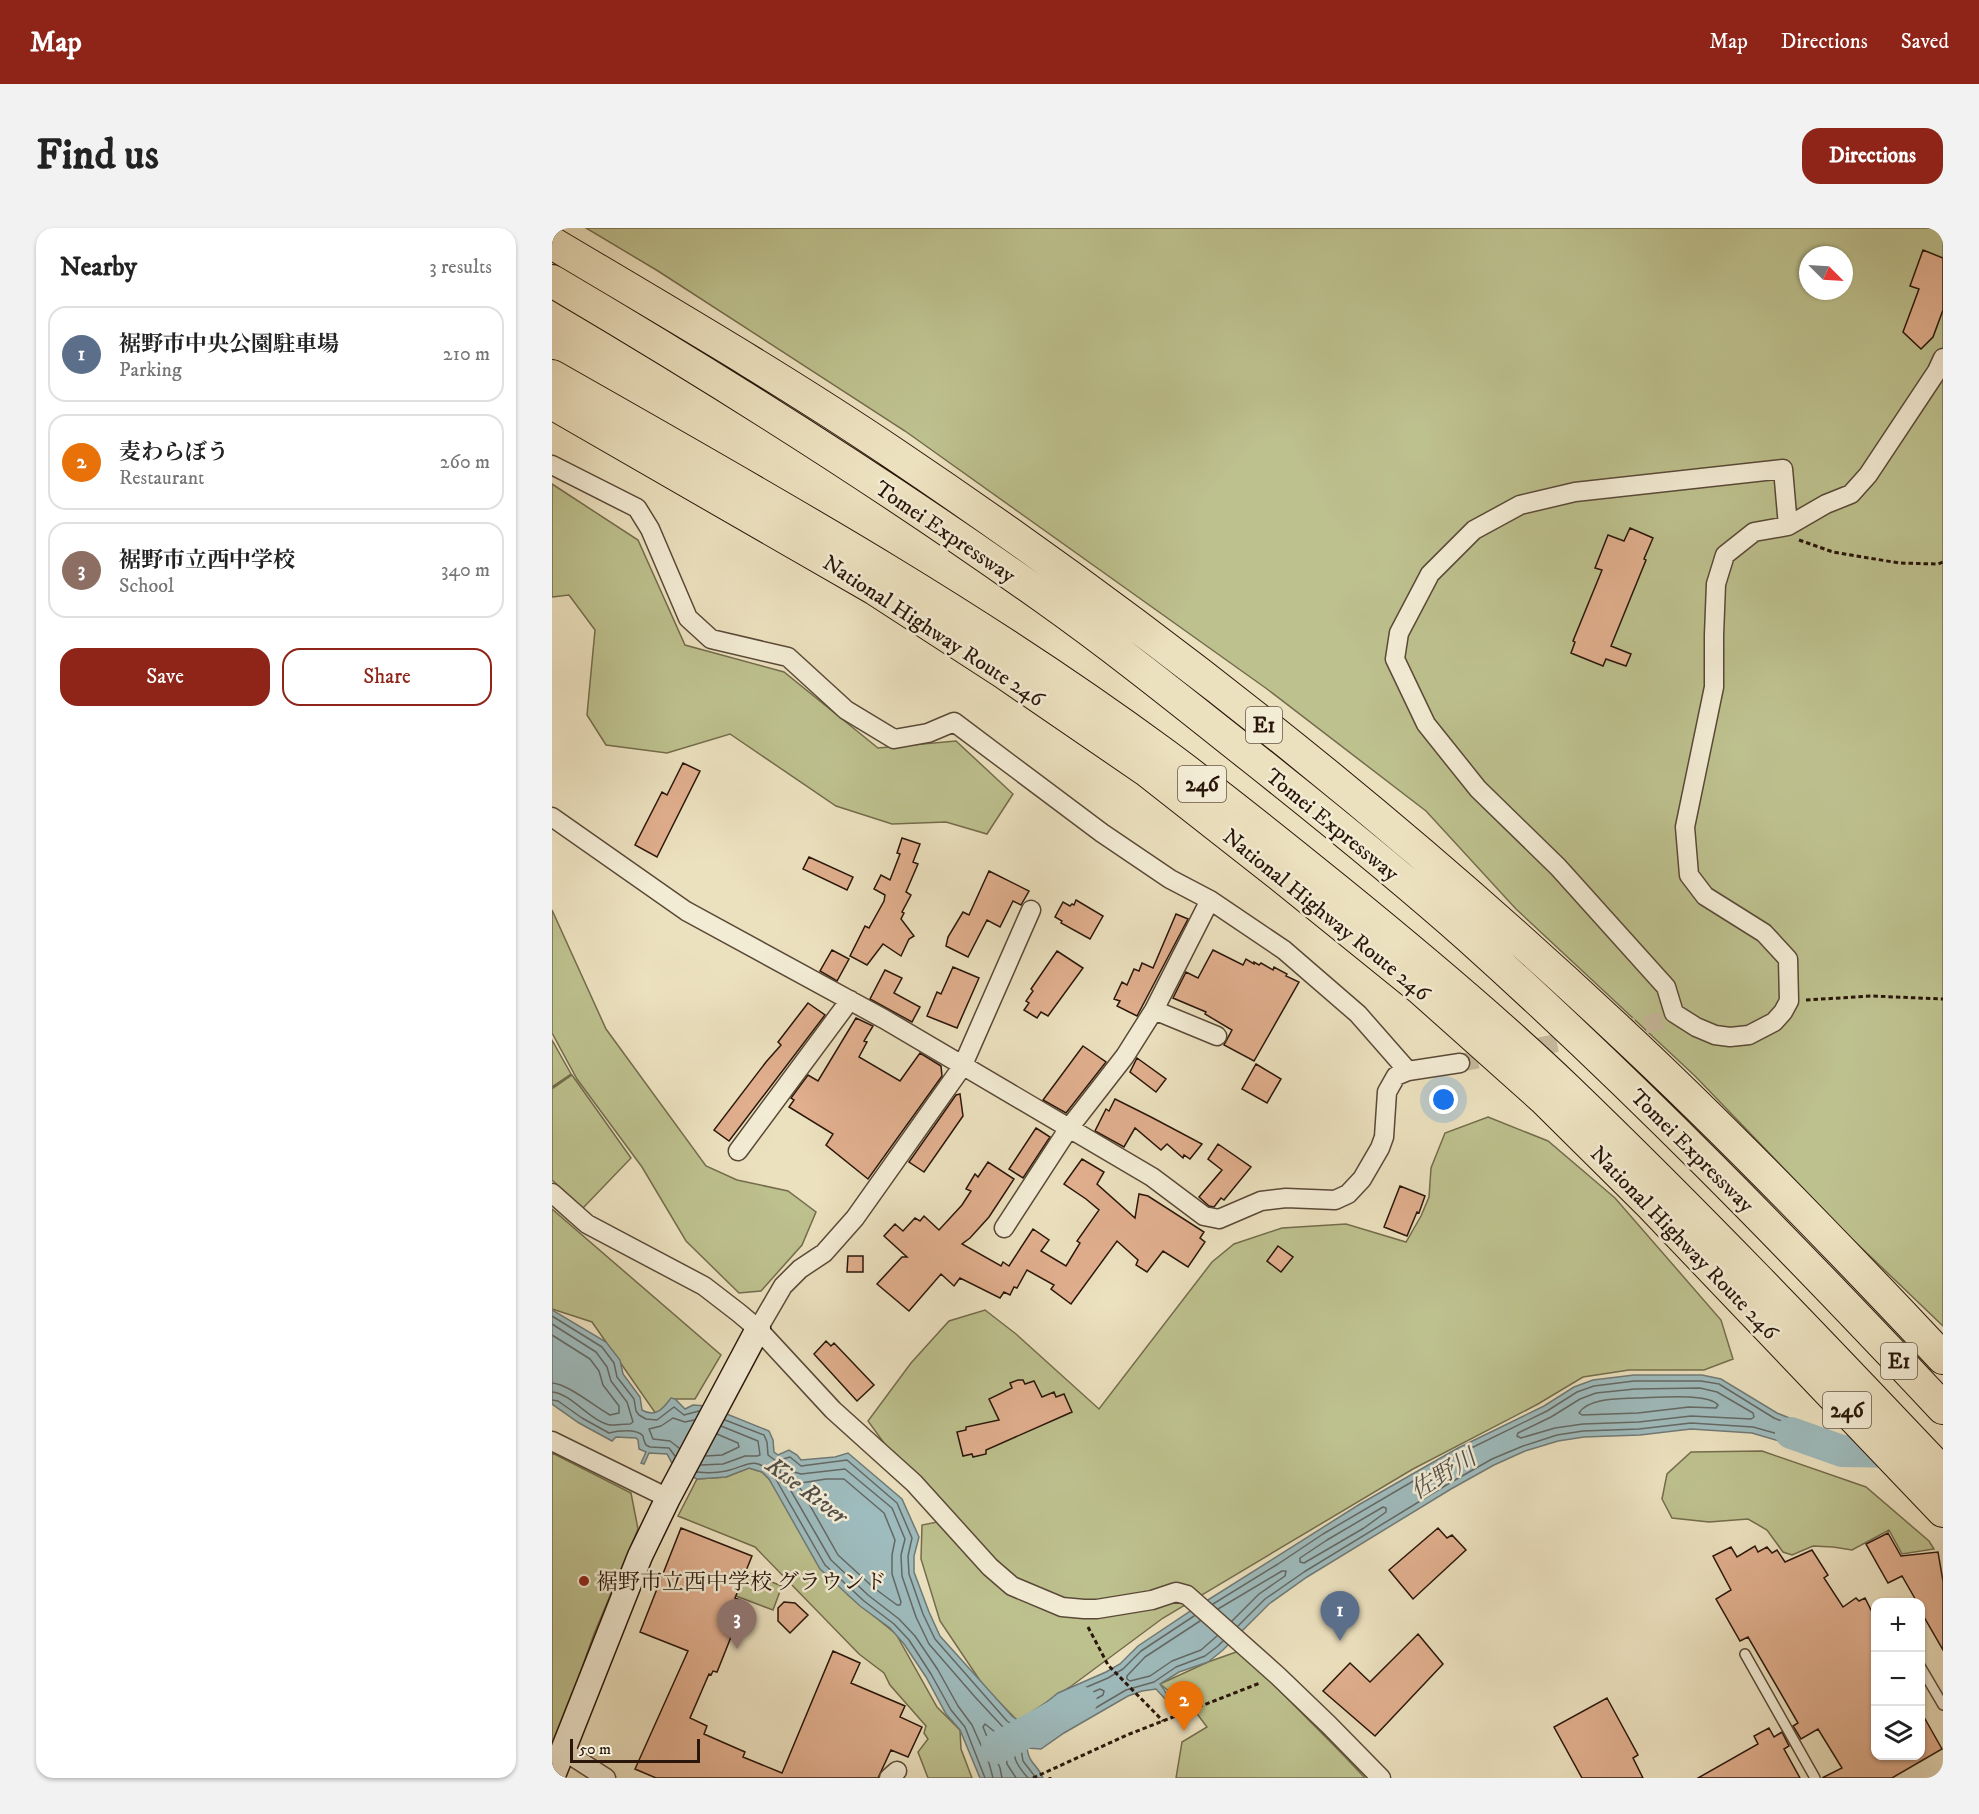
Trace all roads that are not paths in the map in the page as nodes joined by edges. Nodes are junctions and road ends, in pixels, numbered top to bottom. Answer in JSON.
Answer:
{"nodes":[{"id":1,"x":552,"y":243,"type":"edge"},
{"id":2,"x":552,"y":281,"type":"edge"},
{"id":3,"x":1943,"y":358,"type":"edge"},
{"id":4,"x":552,"y":376,"type":"edge"},
{"id":5,"x":552,"y":403,"type":"edge"},
{"id":6,"x":552,"y":465,"type":"edge"},
{"id":7,"x":1791,"y":532,"type":"junction"},
{"id":8,"x":552,"y":817,"type":"edge"},
{"id":9,"x":1210,"y":900,"type":"junction"},
{"id":10,"x":1031,"y":910,"type":"dead end"},
{"id":11,"x":849,"y":1000,"type":"junction"},
{"id":12,"x":1154,"y":1010,"type":"junction"},
{"id":13,"x":1216,"y":1036,"type":"dead end"},
{"id":14,"x":1460,"y":1063,"type":"tunnel mouth"},
{"id":15,"x":962,"y":1067,"type":"junction"},
{"id":16,"x":1408,"y":1071,"type":"junction"},
{"id":17,"x":1069,"y":1128,"type":"junction"},
{"id":18,"x":738,"y":1151,"type":"dead end"},
{"id":19,"x":552,"y":1193,"type":"edge"},
{"id":20,"x":1004,"y":1228,"type":"dead end"},
{"id":21,"x":1763,"y":1303,"type":"junction"},
{"id":22,"x":758,"y":1329,"type":"junction"},
{"id":23,"x":1943,"y":1359,"type":"edge"},
{"id":24,"x":1943,"y":1407,"type":"edge"},
{"id":25,"x":552,"y":1441,"type":"edge"},
{"id":26,"x":1943,"y":1473,"type":"edge"},
{"id":27,"x":670,"y":1495,"type":"junction"},
{"id":28,"x":1943,"y":1511,"type":"edge"},
{"id":29,"x":1745,"y":1654,"type":"dead end"},
{"id":30,"x":1925,"y":1674,"type":"edge"},
{"id":31,"x":1943,"y":1705,"type":"edge"},
{"id":32,"x":564,"y":1751,"type":"junction"},
{"id":33,"x":552,"y":1778,"type":"edge"},
{"id":34,"x":606,"y":1778,"type":"edge"},
{"id":35,"x":1381,"y":1778,"type":"edge"},
{"id":36,"x":1815,"y":1778,"type":"edge"}],
"edges":[{"from":1,"to":23,"type":"highway","name":"Tomei Expressway","number":"E1"},
{"from":2,"to":24,"type":"highway","name":"Tomei Expressway","number":"E1"},
{"from":3,"to":7,"type":"street"},
{"from":4,"to":21,"type":"highway","name":"National Highway Route 246","number":"246"},
{"from":5,"to":21,"type":"highway","name":"National Highway Route 246","number":"246"},
{"from":6,"to":9,"type":"street"},
{"from":7,"to":7,"type":"street"},
{"from":8,"to":11,"type":"street"},
{"from":9,"to":12,"type":"street"},
{"from":9,"to":16,"type":"street"},
{"from":10,"to":15,"type":"street"},
{"from":11,"to":15,"type":"street"},
{"from":11,"to":18,"type":"street"},
{"from":12,"to":13,"type":"street"},
{"from":12,"to":17,"type":"street"},
{"from":14,"to":16,"type":"street"},
{"from":15,"to":17,"type":"street"},
{"from":15,"to":22,"type":"street"},
{"from":16,"to":17,"type":"street"},
{"from":17,"to":20,"type":"street"},
{"from":19,"to":22,"type":"street"},
{"from":21,"to":26,"type":"highway","name":"National Highway Route 246","number":"246"},
{"from":21,"to":28,"type":"highway","name":"National Highway Route 246","number":"246"},
{"from":22,"to":27,"type":"street"},
{"from":22,"to":35,"type":"street"},
{"from":25,"to":27,"type":"street"},
{"from":27,"to":32,"type":"street"},
{"from":29,"to":36,"type":"lane"},
{"from":30,"to":31,"type":"lane"},
{"from":32,"to":33,"type":"street"},
{"from":32,"to":34,"type":"street"}]}
